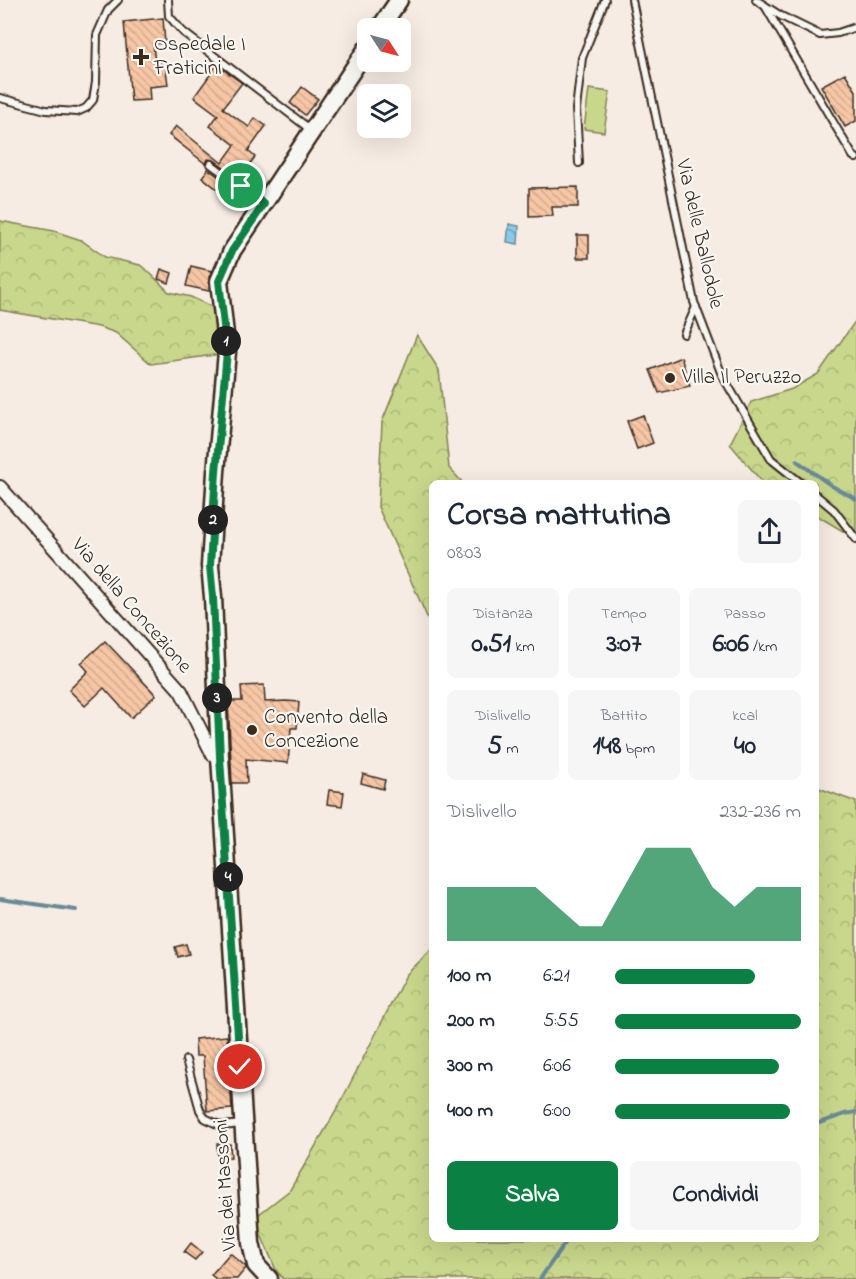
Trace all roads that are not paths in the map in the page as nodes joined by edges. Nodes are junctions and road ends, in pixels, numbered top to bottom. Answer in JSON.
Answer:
{"nodes":[{"id":1,"x":118,"y":0,"type":"edge"},
{"id":2,"x":168,"y":0,"type":"edge"},
{"id":3,"x":399,"y":0,"type":"edge"},
{"id":4,"x":604,"y":0,"type":"edge"},
{"id":5,"x":632,"y":0,"type":"edge"},
{"id":6,"x":756,"y":0,"type":"edge"},
{"id":7,"x":765,"y":6,"type":"junction"},
{"id":8,"x":387,"y":18,"type":"edge"},
{"id":9,"x":856,"y":27,"type":"edge"},
{"id":10,"x":357,"y":63,"type":"edge"},
{"id":11,"x":0,"y":98,"type":"edge"},
{"id":12,"x":312,"y":130,"type":"junction"},
{"id":13,"x":856,"y":158,"type":"edge"},
{"id":14,"x":579,"y":163,"type":"dead end"},
{"id":15,"x":211,"y":164,"type":"dead end"},
{"id":16,"x":264,"y":204,"type":"junction"},
{"id":17,"x":696,"y":307,"type":"junction"},
{"id":18,"x":684,"y":334,"type":"dead end"},
{"id":19,"x":797,"y":480,"type":"edge"},
{"id":20,"x":0,"y":487,"type":"edge"},
{"id":21,"x":819,"y":498,"type":"edge"},
{"id":22,"x":856,"y":539,"type":"edge"},
{"id":23,"x":220,"y":757,"type":"junction"},
{"id":24,"x":186,"y":1060,"type":"dead end"},
{"id":25,"x":244,"y":1124,"type":"junction"},
{"id":26,"x":269,"y":1279,"type":"edge"}],
"edges":[{"from":1,"to":11,"type":"lane"},
{"from":2,"to":12,"type":"lane"},
{"from":3,"to":8,"type":"street"},
{"from":4,"to":14,"type":"lane"},
{"from":5,"to":17,"type":"lane","name":"Via delle Ballodole"},
{"from":6,"to":7,"type":"lane"},
{"from":7,"to":9,"type":"lane"},
{"from":7,"to":13,"type":"lane"},
{"from":10,"to":12,"type":"street","name":"Via dei Massoni"},
{"from":12,"to":16,"type":"street","name":"Via dei Massoni"},
{"from":15,"to":16,"type":"lane"},
{"from":16,"to":23,"type":"street","name":"Via dei Massoni"},
{"from":17,"to":18,"type":"lane"},
{"from":17,"to":19,"type":"lane","name":"Via delle Ballodole"},
{"from":20,"to":23,"type":"street","name":"Via della Concezione"},
{"from":21,"to":22,"type":"lane"},
{"from":23,"to":25,"type":"street","name":"Via dei Massoni"},
{"from":24,"to":25,"type":"lane"},
{"from":25,"to":26,"type":"street","name":"Via dei Massoni"}]}
